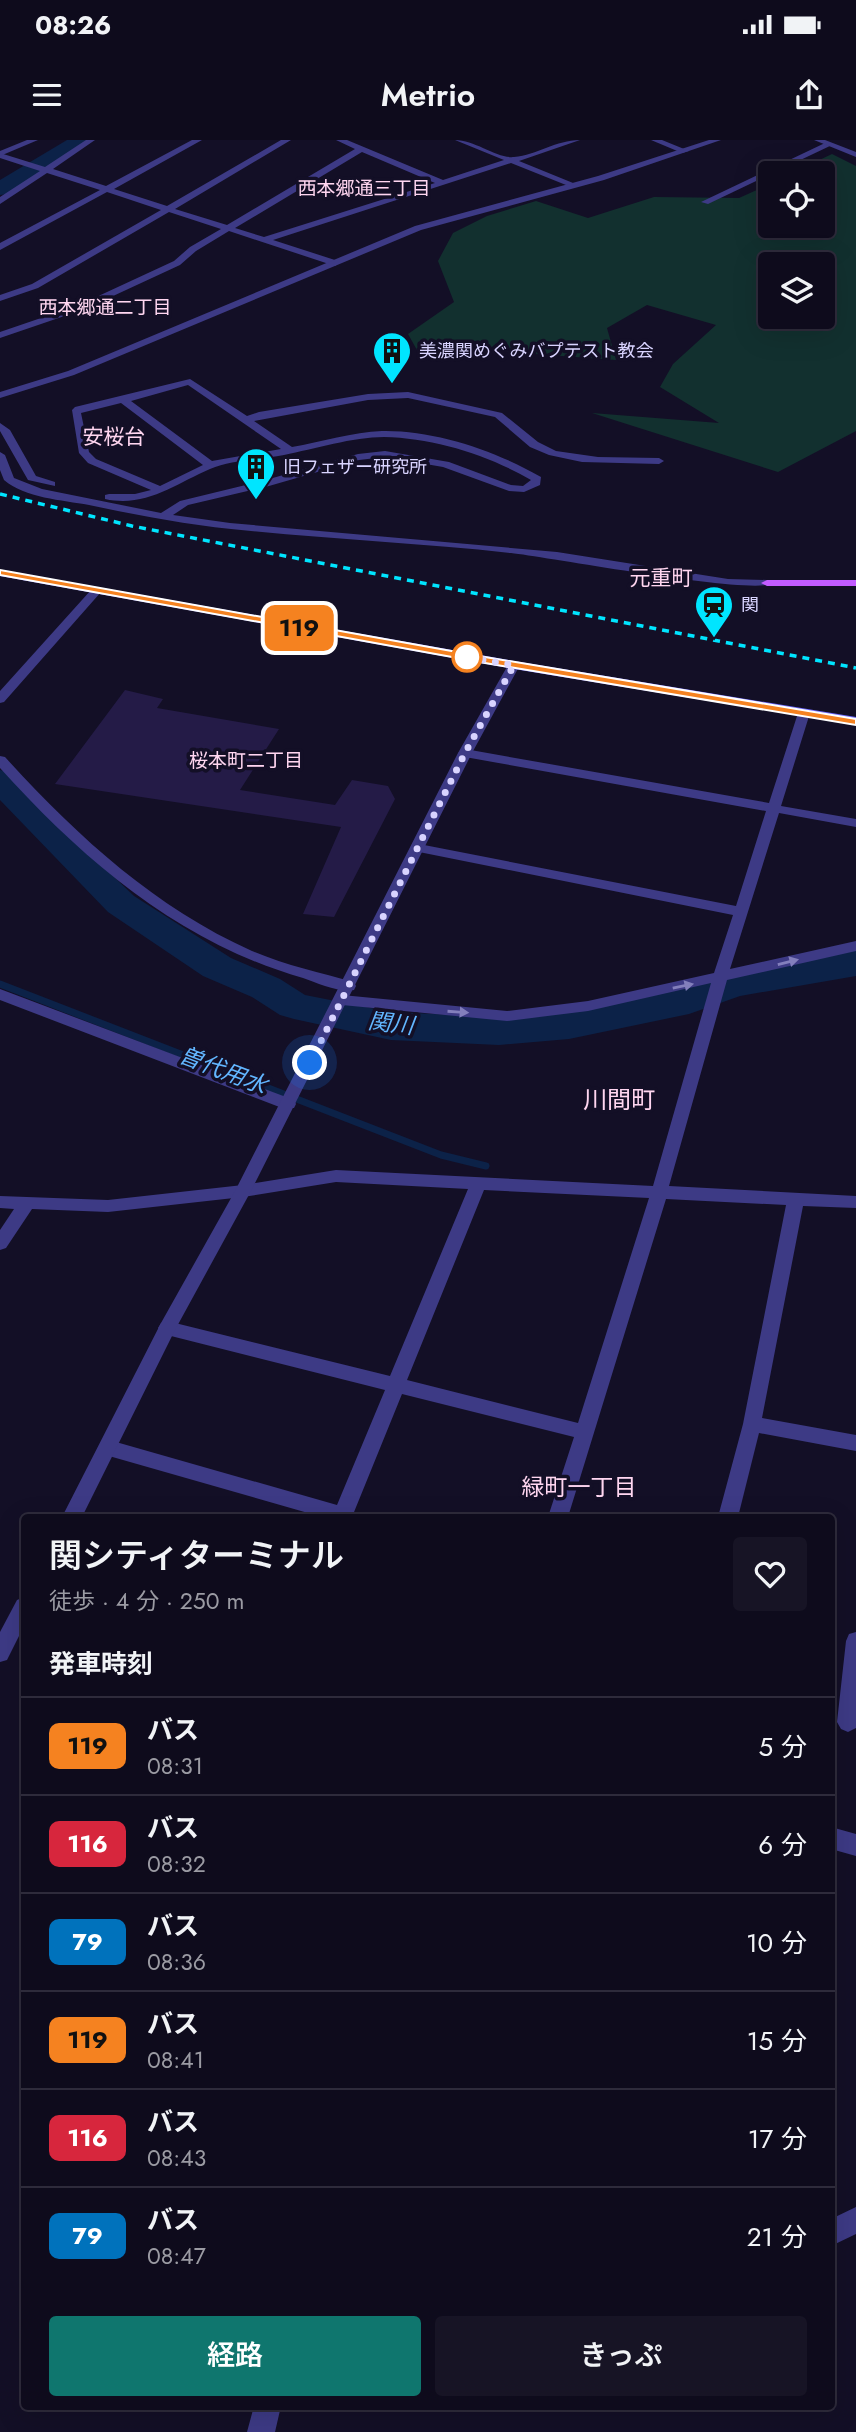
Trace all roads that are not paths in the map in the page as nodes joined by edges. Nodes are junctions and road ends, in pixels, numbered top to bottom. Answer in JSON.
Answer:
{"nodes":[{"id":1,"x":34,"y":140,"type":"edge"},
{"id":2,"x":91,"y":140,"type":"edge"},
{"id":3,"x":198,"y":140,"type":"edge"},
{"id":4,"x":287,"y":140,"type":"edge"},
{"id":5,"x":340,"y":140,"type":"edge"},
{"id":6,"x":459,"y":140,"type":"edge"},
{"id":7,"x":576,"y":140,"type":"edge"},
{"id":8,"x":655,"y":140,"type":"edge"},
{"id":9,"x":717,"y":140,"type":"edge"},
{"id":10,"x":818,"y":140,"type":"edge"},
{"id":11,"x":828,"y":145,"type":"junction"},
{"id":12,"x":361,"y":149,"type":"junction"},
{"id":13,"x":685,"y":151,"type":"junction"},
{"id":14,"x":0,"y":154,"type":"edge"},
{"id":15,"x":856,"y":155,"type":"edge"},
{"id":16,"x":513,"y":162,"type":"junction"},
{"id":17,"x":48,"y":170,"type":"junction"},
{"id":18,"x":443,"y":183,"type":"junction"},
{"id":19,"x":574,"y":185,"type":"junction"},
{"id":20,"x":107,"y":188,"type":"junction"},
{"id":21,"x":0,"y":201,"type":"edge"},
{"id":22,"x":705,"y":202,"type":"dead end"},
{"id":23,"x":166,"y":208,"type":"junction"},
{"id":24,"x":230,"y":229,"type":"junction"},
{"id":25,"x":264,"y":240,"type":"junction"},
{"id":26,"x":0,"y":247,"type":"edge"},
{"id":27,"x":335,"y":263,"type":"junction"},
{"id":28,"x":0,"y":298,"type":"edge"},
{"id":29,"x":0,"y":335,"type":"edge"},
{"id":30,"x":0,"y":395,"type":"edge"},
{"id":31,"x":123,"y":400,"type":"junction"},
{"id":32,"x":247,"y":420,"type":"junction"},
{"id":33,"x":0,"y":426,"type":"edge"},
{"id":34,"x":290,"y":450,"type":"junction"},
{"id":35,"x":0,"y":455,"type":"edge"},
{"id":36,"x":659,"y":461,"type":"dead end"},
{"id":37,"x":211,"y":465,"type":"junction"},
{"id":38,"x":160,"y":490,"type":"junction"},
{"id":39,"x":163,"y":517,"type":"junction"},
{"id":40,"x":0,"y":573,"type":"edge"},
{"id":41,"x":767,"y":583,"type":"joint"},
{"id":42,"x":856,"y":583,"type":"edge"},
{"id":43,"x":95,"y":592,"type":"junction"},
{"id":44,"x":514,"y":665,"type":"junction"},
{"id":45,"x":0,"y":699,"type":"edge"},
{"id":46,"x":804,"y":713,"type":"junction"},
{"id":47,"x":856,"y":722,"type":"edge"},
{"id":48,"x":465,"y":753,"type":"junction"},
{"id":49,"x":0,"y":760,"type":"edge"},
{"id":50,"x":775,"y":809,"type":"junction"},
{"id":51,"x":856,"y":823,"type":"edge"},
{"id":52,"x":419,"y":849,"type":"junction"},
{"id":53,"x":741,"y":912,"type":"junction"},
{"id":54,"x":856,"y":946,"type":"edge"},
{"id":55,"x":722,"y":979,"type":"junction"},
{"id":56,"x":345,"y":993,"type":"junction"},
{"id":57,"x":0,"y":994,"type":"edge"},
{"id":58,"x":288,"y":1104,"type":"junction"},
{"id":59,"x":479,"y":1182,"type":"junction"},
{"id":60,"x":657,"y":1190,"type":"junction"},
{"id":61,"x":243,"y":1191,"type":"junction"},
{"id":62,"x":796,"y":1197,"type":"junction"},
{"id":63,"x":0,"y":1202,"type":"edge"},
{"id":64,"x":856,"y":1202,"type":"edge"},
{"id":65,"x":26,"y":1205,"type":"junction"},
{"id":66,"x":0,"y":1243,"type":"edge"},
{"id":67,"x":167,"y":1328,"type":"junction"},
{"id":68,"x":396,"y":1383,"type":"junction"},
{"id":69,"x":752,"y":1424,"type":"junction"},
{"id":70,"x":584,"y":1432,"type":"junction"},
{"id":71,"x":856,"y":1443,"type":"edge"},
{"id":72,"x":110,"y":1448,"type":"junction"},
{"id":73,"x":74,"y":1514,"type":"edge"},
{"id":74,"x":336,"y":1514,"type":"edge"},
{"id":75,"x":344,"y":1514,"type":"edge"},
{"id":76,"x":559,"y":1514,"type":"edge"},
{"id":77,"x":729,"y":1514,"type":"edge"},
{"id":78,"x":21,"y":1611,"type":"edge"},
{"id":79,"x":856,"y":1641,"type":"edge"},
{"id":80,"x":2,"y":1646,"type":"edge"},
{"id":81,"x":845,"y":1722,"type":"edge"},
{"id":82,"x":835,"y":1839,"type":"edge"},
{"id":83,"x":856,"y":1845,"type":"edge"},
{"id":84,"x":856,"y":2220,"type":"edge"},
{"id":85,"x":835,"y":2231,"type":"edge"},
{"id":86,"x":267,"y":2410,"type":"edge"},
{"id":87,"x":261,"y":2432,"type":"edge"}],
"edges":[{"from":1,"to":14,"type":"street"},
{"from":2,"to":17,"type":"street"},
{"from":3,"to":20,"type":"street"},
{"from":4,"to":23,"type":"street"},
{"from":5,"to":12,"type":"street"},
{"from":6,"to":16,"type":"street"},
{"from":7,"to":16,"type":"street"},
{"from":8,"to":13,"type":"street"},
{"from":9,"to":13,"type":"street"},
{"from":10,"to":11,"type":"street"},
{"from":11,"to":15,"type":"street"},
{"from":11,"to":22,"type":"street"},
{"from":12,"to":18,"type":"street"},
{"from":12,"to":24,"type":"street"},
{"from":13,"to":19,"type":"street"},
{"from":14,"to":17,"type":"street"},
{"from":16,"to":18,"type":"street"},
{"from":16,"to":19,"type":"street"},
{"from":17,"to":20,"type":"street"},
{"from":17,"to":21,"type":"street"},
{"from":18,"to":25,"type":"street"},
{"from":19,"to":27,"type":"street"},
{"from":20,"to":23,"type":"street"},
{"from":20,"to":26,"type":"street"},
{"from":23,"to":24,"type":"street"},
{"from":23,"to":28,"type":"street"},
{"from":24,"to":25,"type":"street"},
{"from":24,"to":29,"type":"street"},
{"from":25,"to":27,"type":"street"},
{"from":27,"to":30,"type":"street"},
{"from":31,"to":32,"type":"street"},
{"from":31,"to":37,"type":"street"},
{"from":31,"to":38,"type":"street"},
{"from":32,"to":34,"type":"street"},
{"from":32,"to":36,"type":"street"},
{"from":33,"to":38,"type":"street"},
{"from":34,"to":37,"type":"street"},
{"from":34,"to":39,"type":"street"},
{"from":35,"to":39,"type":"street"},
{"from":37,"to":38,"type":"street"},
{"from":39,"to":41,"type":"street"},
{"from":40,"to":43,"type":"main road"},
{"from":41,"to":42,"type":"main road"},
{"from":43,"to":44,"type":"main road"},
{"from":43,"to":45,"type":"street"},
{"from":44,"to":46,"type":"main road"},
{"from":44,"to":48,"type":"street"},
{"from":46,"to":47,"type":"main road"},
{"from":46,"to":50,"type":"street"},
{"from":48,"to":50,"type":"street"},
{"from":48,"to":52,"type":"street"},
{"from":49,"to":56,"type":"street"},
{"from":50,"to":51,"type":"street"},
{"from":50,"to":53,"type":"street"},
{"from":52,"to":53,"type":"street"},
{"from":52,"to":56,"type":"street"},
{"from":53,"to":55,"type":"street"},
{"from":55,"to":54,"type":"street","one_way":true},
{"from":56,"to":55,"type":"street","one_way":true},
{"from":55,"to":60,"type":"street"},
{"from":56,"to":58,"type":"street"},
{"from":57,"to":58,"type":"street"},
{"from":58,"to":61,"type":"street"},
{"from":59,"to":60,"type":"street"},
{"from":59,"to":61,"type":"street"},
{"from":59,"to":68,"type":"street"},
{"from":60,"to":62,"type":"street"},
{"from":60,"to":70,"type":"street"},
{"from":61,"to":65,"type":"street"},
{"from":61,"to":67,"type":"street"},
{"from":62,"to":64,"type":"street"},
{"from":62,"to":69,"type":"street"},
{"from":63,"to":65,"type":"street"},
{"from":65,"to":66,"type":"street"},
{"from":67,"to":68,"type":"street"},
{"from":67,"to":72,"type":"street"},
{"from":68,"to":70,"type":"street"},
{"from":68,"to":75,"type":"street"},
{"from":69,"to":71,"type":"street"},
{"from":69,"to":77,"type":"street"},
{"from":70,"to":76,"type":"street"},
{"from":72,"to":73,"type":"street"},
{"from":72,"to":74,"type":"street"},
{"from":78,"to":80,"type":"street"},
{"from":79,"to":81,"type":"street"},
{"from":82,"to":83,"type":"street"},
{"from":84,"to":85,"type":"street"},
{"from":86,"to":87,"type":"street"}]}
